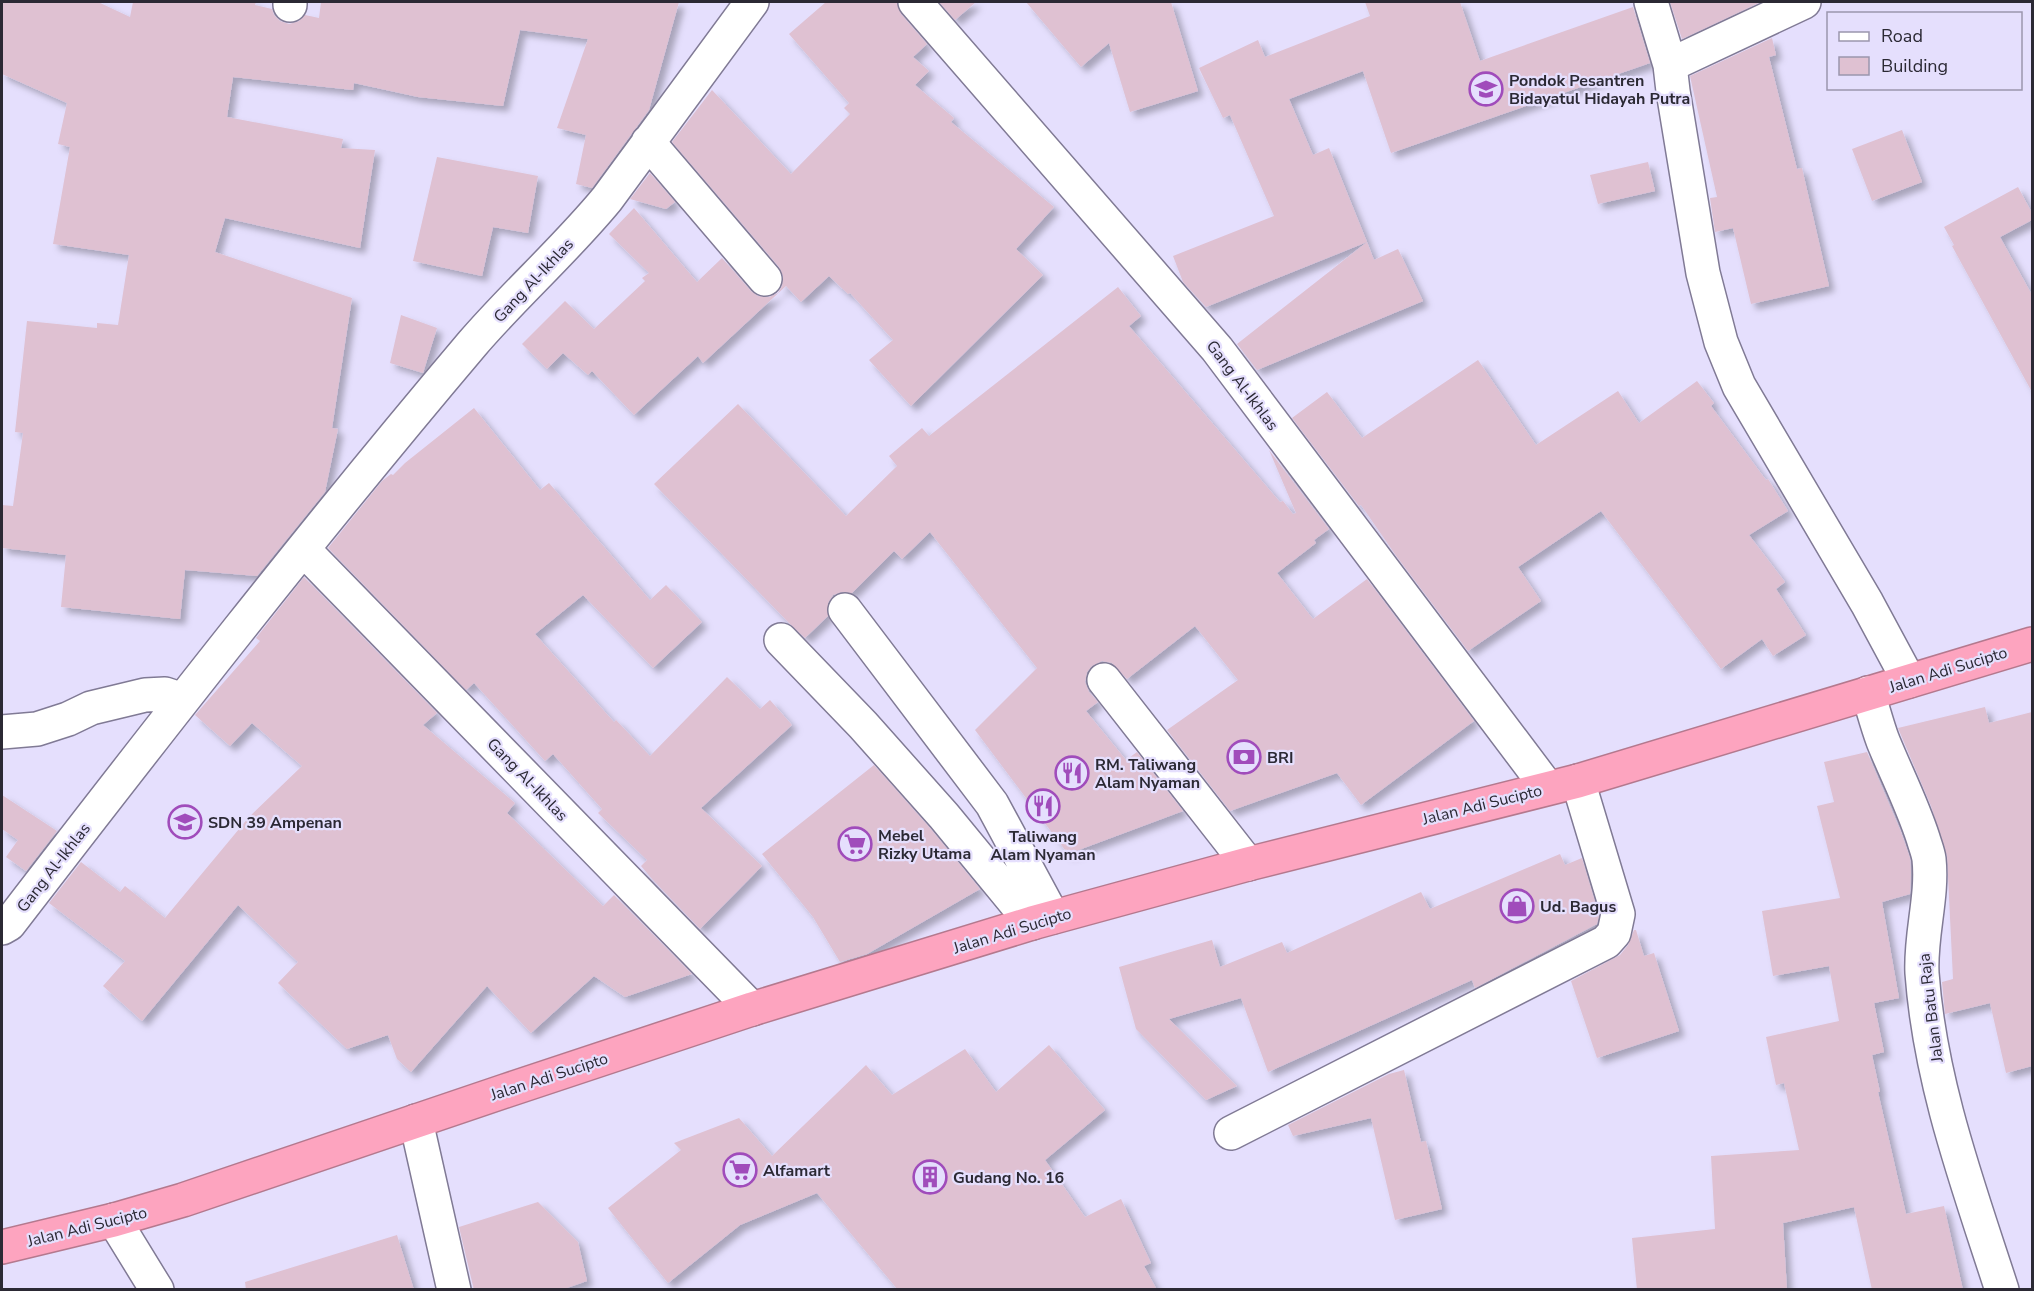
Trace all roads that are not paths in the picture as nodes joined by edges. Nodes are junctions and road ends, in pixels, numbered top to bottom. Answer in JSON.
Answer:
{"nodes":[{"id":1,"x":752,"y":2,"type":"edge"},
{"id":2,"x":915,"y":2,"type":"edge"},
{"id":3,"x":1651,"y":2,"type":"edge"},
{"id":4,"x":1804,"y":2,"type":"edge"},
{"id":5,"x":1670,"y":65,"type":"junction"},
{"id":6,"x":648,"y":142,"type":"junction"},
{"id":7,"x":765,"y":279,"type":"dead end"},
{"id":8,"x":303,"y":549,"type":"junction"},
{"id":9,"x":845,"y":610,"type":"dead end"},
{"id":10,"x":781,"y":640,"type":"dead end"},
{"id":11,"x":2032,"y":644,"type":"edge"},
{"id":12,"x":1104,"y":680,"type":"dead end"},
{"id":13,"x":1909,"y":681,"type":"junction"},
{"id":14,"x":1868,"y":693,"type":"junction"},
{"id":15,"x":183,"y":700,"type":"junction"},
{"id":16,"x":2,"y":732,"type":"edge"},
{"id":17,"x":1578,"y":781,"type":"junction"},
{"id":18,"x":1546,"y":787,"type":"junction"},
{"id":19,"x":1248,"y":864,"type":"junction"},
{"id":20,"x":1042,"y":920,"type":"junction"},
{"id":21,"x":2,"y":928,"type":"edge"},
{"id":22,"x":752,"y":1009,"type":"junction"},
{"id":23,"x":416,"y":1121,"type":"junction"},
{"id":24,"x":1231,"y":1132,"type":"dead end"},
{"id":25,"x":114,"y":1220,"type":"junction"},
{"id":26,"x":2,"y":1248,"type":"edge"},
{"id":27,"x":157,"y":1290,"type":"edge"},
{"id":28,"x":454,"y":1290,"type":"edge"},
{"id":29,"x":2002,"y":1290,"type":"edge"}],
"edges":[{"from":1,"to":6,"type":"street","name":"Gang Al-Ikhlas"},
{"from":2,"to":18,"type":"street","name":"Gang Al-Ikhlas"},
{"from":3,"to":5,"type":"street"},
{"from":4,"to":5,"type":"street"},
{"from":5,"to":13,"type":"street"},
{"from":6,"to":7,"type":"street"},
{"from":6,"to":8,"type":"street","name":"Gang Al-Ikhlas"},
{"from":8,"to":15,"type":"street","name":"Gang Al-Ikhlas"},
{"from":8,"to":22,"type":"street","name":"Gang Al-Ikhlas"},
{"from":9,"to":20,"type":"street"},
{"from":10,"to":20,"type":"street"},
{"from":11,"to":13,"type":"highway","name":"Jalan Adi Sucipto"},
{"from":12,"to":19,"type":"street"},
{"from":13,"to":14,"type":"highway","name":"Jalan Adi Sucipto"},
{"from":14,"to":17,"type":"highway","name":"Jalan Adi Sucipto"},
{"from":14,"to":29,"type":"street","name":"Jalan Batu Raja"},
{"from":15,"to":16,"type":"street"},
{"from":15,"to":21,"type":"street","name":"Gang Al-Ikhlas"},
{"from":17,"to":18,"type":"highway","name":"Jalan Adi Sucipto"},
{"from":17,"to":24,"type":"street"},
{"from":18,"to":19,"type":"highway","name":"Jalan Adi Sucipto"},
{"from":19,"to":20,"type":"highway","name":"Jalan Adi Sucipto"},
{"from":20,"to":22,"type":"highway","name":"Jalan Adi Sucipto"},
{"from":22,"to":23,"type":"highway","name":"Jalan Adi Sucipto"},
{"from":23,"to":25,"type":"highway","name":"Jalan Adi Sucipto"},
{"from":23,"to":28,"type":"street"},
{"from":25,"to":26,"type":"highway","name":"Jalan Adi Sucipto"},
{"from":25,"to":27,"type":"street"}]}
